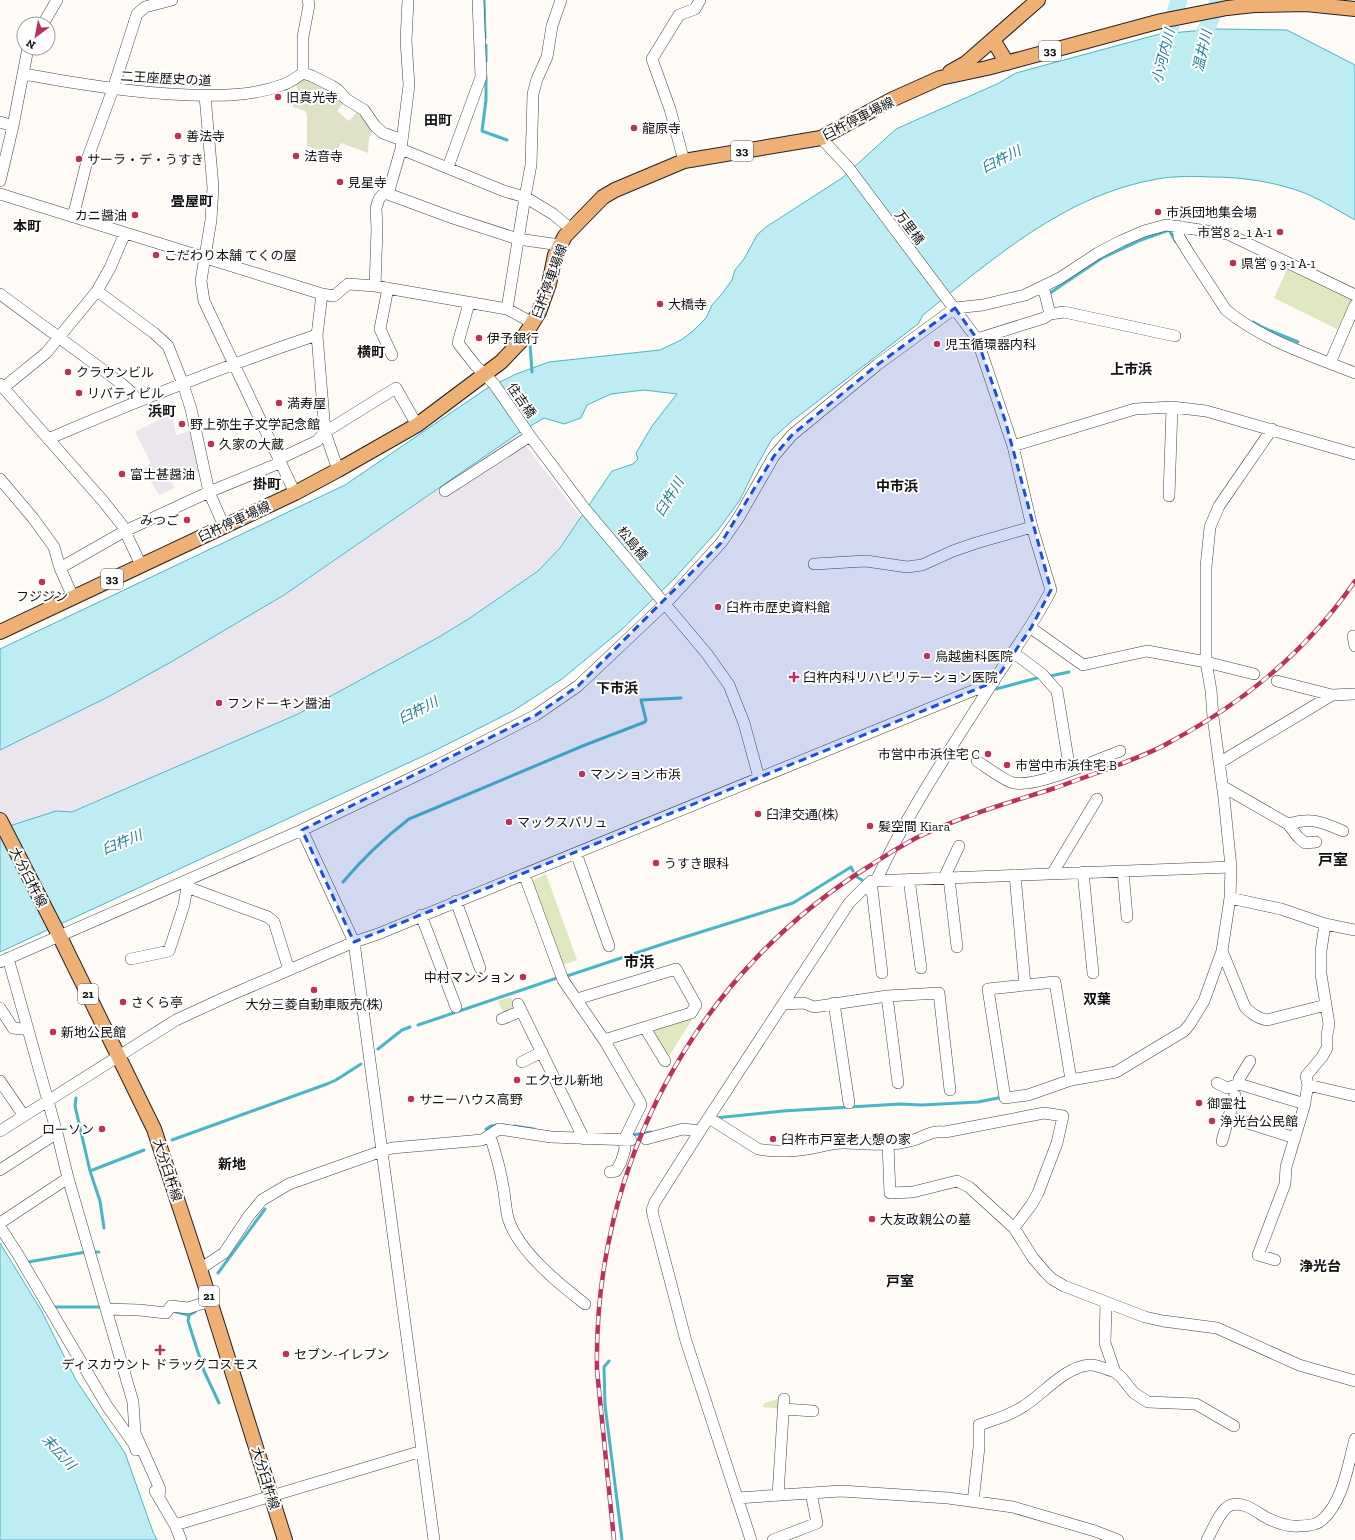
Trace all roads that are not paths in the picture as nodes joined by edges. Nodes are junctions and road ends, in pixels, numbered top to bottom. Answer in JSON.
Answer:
{"nodes":[{"id":1,"x":57,"y":0,"type":"edge"},
{"id":2,"x":172,"y":0,"type":"edge"},
{"id":3,"x":308,"y":0,"type":"edge"},
{"id":4,"x":408,"y":0,"type":"edge"},
{"id":5,"x":478,"y":0,"type":"edge"},
{"id":6,"x":561,"y":0,"type":"edge"},
{"id":7,"x":700,"y":0,"type":"edge"},
{"id":8,"x":1038,"y":0,"type":"edge"},
{"id":9,"x":1276,"y":2,"type":"edge"},
{"id":10,"x":1355,"y":9,"type":"edge"},
{"id":11,"x":48,"y":16,"type":"edge"},
{"id":12,"x":993,"y":40,"type":"junction"},
{"id":13,"x":27,"y":56,"type":"edge"},
{"id":14,"x":1007,"y":63,"type":"junction"},
{"id":15,"x":303,"y":73,"type":"junction"},
{"id":16,"x":24,"y":74,"type":"junction"},
{"id":17,"x":940,"y":78,"type":"junction"},
{"id":18,"x":113,"y":89,"type":"junction"},
{"id":19,"x":205,"y":96,"type":"junction"},
{"id":20,"x":0,"y":122,"type":"edge"},
{"id":21,"x":13,"y":126,"type":"junction"},
{"id":22,"x":821,"y":138,"type":"junction"},
{"id":23,"x":401,"y":145,"type":"junction"},
{"id":24,"x":684,"y":161,"type":"junction"},
{"id":25,"x":448,"y":167,"type":"junction"},
{"id":26,"x":0,"y":181,"type":"edge"},
{"id":27,"x":0,"y":194,"type":"edge"},
{"id":28,"x":388,"y":194,"type":"junction"},
{"id":29,"x":525,"y":197,"type":"junction"},
{"id":30,"x":73,"y":217,"type":"junction"},
{"id":31,"x":1178,"y":226,"type":"junction"},
{"id":32,"x":571,"y":229,"type":"junction"},
{"id":33,"x":125,"y":233,"type":"junction"},
{"id":34,"x":518,"y":239,"type":"junction"},
{"id":35,"x":560,"y":245,"type":"junction"},
{"id":36,"x":204,"y":258,"type":"junction"},
{"id":37,"x":375,"y":286,"type":"junction"},
{"id":38,"x":1043,"y":286,"type":"junction"},
{"id":39,"x":388,"y":288,"type":"junction"},
{"id":40,"x":97,"y":291,"type":"junction"},
{"id":41,"x":0,"y":294,"type":"edge"},
{"id":42,"x":322,"y":294,"type":"junction"},
{"id":43,"x":1355,"y":296,"type":"edge"},
{"id":44,"x":469,"y":303,"type":"junction"},
{"id":45,"x":1355,"y":305,"type":"edge"},
{"id":46,"x":952,"y":306,"type":"junction"},
{"id":47,"x":507,"y":309,"type":"junction"},
{"id":48,"x":1050,"y":314,"type":"junction"},
{"id":49,"x":533,"y":323,"type":"junction"},
{"id":50,"x":318,"y":335,"type":"junction"},
{"id":51,"x":1175,"y":336,"type":"dead end"},
{"id":52,"x":59,"y":337,"type":"junction"},
{"id":53,"x":977,"y":339,"type":"junction"},
{"id":54,"x":392,"y":355,"type":"dead end"},
{"id":55,"x":1330,"y":363,"type":"junction"},
{"id":56,"x":234,"y":365,"type":"junction"},
{"id":57,"x":1355,"y":373,"type":"edge"},
{"id":58,"x":490,"y":379,"type":"junction"},
{"id":59,"x":183,"y":384,"type":"junction"},
{"id":60,"x":2,"y":386,"type":"edge"},
{"id":61,"x":137,"y":401,"type":"junction"},
{"id":62,"x":1172,"y":407,"type":"junction"},
{"id":63,"x":417,"y":425,"type":"junction"},
{"id":64,"x":1272,"y":429,"type":"junction"},
{"id":65,"x":325,"y":432,"type":"junction"},
{"id":66,"x":529,"y":434,"type":"junction"},
{"id":67,"x":48,"y":439,"type":"junction"},
{"id":68,"x":1013,"y":446,"type":"junction"},
{"id":69,"x":1355,"y":454,"type":"edge"},
{"id":70,"x":280,"y":459,"type":"junction"},
{"id":71,"x":338,"y":470,"type":"junction"},
{"id":72,"x":0,"y":479,"type":"edge"},
{"id":73,"x":445,"y":491,"type":"dead end"},
{"id":74,"x":209,"y":492,"type":"junction"},
{"id":75,"x":295,"y":493,"type":"junction"},
{"id":76,"x":1169,"y":496,"type":"dead end"},
{"id":77,"x":585,"y":509,"type":"joint"},
{"id":78,"x":224,"y":526,"type":"junction"},
{"id":79,"x":1032,"y":527,"type":"junction"},
{"id":80,"x":125,"y":530,"type":"junction"},
{"id":81,"x":814,"y":564,"type":"dead end"},
{"id":82,"x":141,"y":565,"type":"junction"},
{"id":83,"x":60,"y":568,"type":"junction"},
{"id":84,"x":73,"y":597,"type":"junction"},
{"id":85,"x":662,"y":600,"type":"junction"},
{"id":86,"x":1030,"y":628,"type":"junction"},
{"id":87,"x":0,"y":632,"type":"edge"},
{"id":88,"x":1355,"y":636,"type":"edge"},
{"id":89,"x":1355,"y":646,"type":"edge"},
{"id":90,"x":1014,"y":653,"type":"junction"},
{"id":91,"x":1206,"y":662,"type":"junction"},
{"id":92,"x":1254,"y":674,"type":"dead end"},
{"id":93,"x":1277,"y":681,"type":"dead end"},
{"id":94,"x":994,"y":682,"type":"junction"},
{"id":95,"x":1355,"y":694,"type":"edge"},
{"id":96,"x":1332,"y":695,"type":"junction"},
{"id":97,"x":1120,"y":752,"type":"dead end"},
{"id":98,"x":977,"y":761,"type":"dead end"},
{"id":99,"x":1219,"y":763,"type":"junction"},
{"id":100,"x":1070,"y":771,"type":"junction"},
{"id":101,"x":759,"y":778,"type":"junction"},
{"id":102,"x":1222,"y":786,"type":"junction"},
{"id":103,"x":1097,"y":799,"type":"dead end"},
{"id":104,"x":1,"y":822,"type":"edge"},
{"id":105,"x":1288,"y":824,"type":"junction"},
{"id":106,"x":302,"y":830,"type":"junction"},
{"id":107,"x":1343,"y":831,"type":"dead end"},
{"id":108,"x":1316,"y":842,"type":"dead end"},
{"id":109,"x":959,"y":846,"type":"dead end"},
{"id":110,"x":576,"y":852,"type":"junction"},
{"id":111,"x":1231,"y":867,"type":"junction"},
{"id":112,"x":1123,"y":871,"type":"junction"},
{"id":113,"x":1083,"y":872,"type":"junction"},
{"id":114,"x":524,"y":874,"type":"junction"},
{"id":115,"x":1052,"y":874,"type":"junction"},
{"id":116,"x":1015,"y":875,"type":"junction"},
{"id":117,"x":947,"y":878,"type":"junction"},
{"id":118,"x":909,"y":879,"type":"junction"},
{"id":119,"x":873,"y":881,"type":"junction"},
{"id":120,"x":186,"y":884,"type":"junction"},
{"id":121,"x":1230,"y":898,"type":"junction"},
{"id":122,"x":456,"y":901,"type":"junction"},
{"id":123,"x":422,"y":916,"type":"junction"},
{"id":124,"x":1127,"y":917,"type":"dead end"},
{"id":125,"x":1325,"y":924,"type":"junction"},
{"id":126,"x":1355,"y":930,"type":"edge"},
{"id":127,"x":58,"y":934,"type":"junction"},
{"id":128,"x":354,"y":942,"type":"junction"},
{"id":129,"x":609,"y":946,"type":"dead end"},
{"id":130,"x":957,"y":947,"type":"dead end"},
{"id":131,"x":1222,"y":951,"type":"junction"},
{"id":132,"x":131,"y":958,"type":"dead end"},
{"id":133,"x":4,"y":960,"type":"edge"},
{"id":134,"x":480,"y":968,"type":"dead end"},
{"id":135,"x":921,"y":968,"type":"dead end"},
{"id":136,"x":289,"y":970,"type":"junction"},
{"id":137,"x":882,"y":972,"type":"dead end"},
{"id":138,"x":1093,"y":973,"type":"dead end"},
{"id":139,"x":1025,"y":985,"type":"junction"},
{"id":140,"x":887,"y":996,"type":"junction"},
{"id":141,"x":577,"y":999,"type":"junction"},
{"id":142,"x":834,"y":1003,"type":"junction"},
{"id":143,"x":784,"y":1004,"type":"junction"},
{"id":144,"x":1326,"y":1005,"type":"junction"},
{"id":145,"x":456,"y":1007,"type":"dead end"},
{"id":146,"x":0,"y":1008,"type":"edge"},
{"id":147,"x":502,"y":1019,"type":"dead end"},
{"id":148,"x":27,"y":1028,"type":"junction"},
{"id":149,"x":645,"y":1028,"type":"junction"},
{"id":150,"x":604,"y":1040,"type":"junction"},
{"id":151,"x":542,"y":1052,"type":"junction"},
{"id":152,"x":119,"y":1056,"type":"junction"},
{"id":153,"x":665,"y":1061,"type":"dead end"},
{"id":154,"x":1250,"y":1061,"type":"dead end"},
{"id":155,"x":522,"y":1062,"type":"dead end"},
{"id":156,"x":1071,"y":1080,"type":"junction"},
{"id":157,"x":0,"y":1081,"type":"edge"},
{"id":158,"x":898,"y":1083,"type":"dead end"},
{"id":159,"x":1217,"y":1083,"type":"dead end"},
{"id":160,"x":1239,"y":1084,"type":"junction"},
{"id":161,"x":1308,"y":1084,"type":"junction"},
{"id":162,"x":950,"y":1090,"type":"dead end"},
{"id":163,"x":1235,"y":1095,"type":"dead end"},
{"id":164,"x":1355,"y":1096,"type":"edge"},
{"id":165,"x":47,"y":1101,"type":"junction"},
{"id":166,"x":849,"y":1104,"type":"dead end"},
{"id":167,"x":1305,"y":1104,"type":"junction"},
{"id":168,"x":24,"y":1116,"type":"junction"},
{"id":169,"x":1229,"y":1117,"type":"junction"},
{"id":170,"x":709,"y":1118,"type":"junction"},
{"id":171,"x":0,"y":1131,"type":"edge"},
{"id":172,"x":700,"y":1131,"type":"junction"},
{"id":173,"x":57,"y":1133,"type":"junction"},
{"id":174,"x":582,"y":1135,"type":"junction"},
{"id":175,"x":488,"y":1137,"type":"junction"},
{"id":176,"x":1295,"y":1138,"type":"junction"},
{"id":177,"x":646,"y":1139,"type":"dead end"},
{"id":178,"x":628,"y":1140,"type":"junction"},
{"id":179,"x":1222,"y":1142,"type":"dead end"},
{"id":180,"x":888,"y":1144,"type":"junction"},
{"id":181,"x":382,"y":1150,"type":"junction"},
{"id":182,"x":0,"y":1170,"type":"edge"},
{"id":183,"x":610,"y":1172,"type":"dead end"},
{"id":184,"x":68,"y":1178,"type":"junction"},
{"id":185,"x":0,"y":1223,"type":"edge"},
{"id":186,"x":0,"y":1227,"type":"edge"},
{"id":187,"x":1014,"y":1228,"type":"junction"},
{"id":188,"x":1275,"y":1260,"type":"dead end"},
{"id":189,"x":200,"y":1269,"type":"junction"},
{"id":190,"x":210,"y":1301,"type":"junction"},
{"id":191,"x":1106,"y":1303,"type":"junction"},
{"id":192,"x":585,"y":1304,"type":"dead end"},
{"id":193,"x":106,"y":1309,"type":"junction"},
{"id":194,"x":1115,"y":1372,"type":"junction"},
{"id":195,"x":1355,"y":1381,"type":"edge"},
{"id":196,"x":813,"y":1411,"type":"dead end"},
{"id":197,"x":1234,"y":1426,"type":"dead end"},
{"id":198,"x":1355,"y":1439,"type":"edge"},
{"id":199,"x":422,"y":1451,"type":"junction"},
{"id":200,"x":811,"y":1493,"type":"junction"},
{"id":201,"x":778,"y":1495,"type":"junction"},
{"id":202,"x":271,"y":1496,"type":"junction"},
{"id":203,"x":159,"y":1497,"type":"junction"},
{"id":204,"x":737,"y":1498,"type":"junction"},
{"id":205,"x":973,"y":1502,"type":"junction"},
{"id":206,"x":175,"y":1525,"type":"junction"},
{"id":207,"x":181,"y":1540,"type":"edge"},
{"id":208,"x":285,"y":1540,"type":"edge"},
{"id":209,"x":434,"y":1540,"type":"edge"},
{"id":210,"x":751,"y":1540,"type":"edge"},
{"id":211,"x":772,"y":1540,"type":"edge"},
{"id":212,"x":1118,"y":1540,"type":"edge"},
{"id":213,"x":1208,"y":1540,"type":"edge"}],
"edges":[{"from":1,"to":11,"type":"street"},
{"from":2,"to":18,"type":"street"},
{"from":3,"to":15,"type":"street"},
{"from":4,"to":23,"type":"street"},
{"from":5,"to":25,"type":"street"},
{"from":6,"to":29,"type":"street"},
{"from":7,"to":24,"type":"street"},
{"from":8,"to":12,"type":"main road"},
{"from":9,"to":10,"type":"main road","number":"33"},
{"from":9,"to":14,"type":"main road","name":"臼杵停車場線","number":"33"},
{"from":12,"to":14,"type":"main road"},
{"from":12,"to":17,"type":"main road"},
{"from":13,"to":16,"type":"street"},
{"from":14,"to":17,"type":"main road","name":"臼杵停車場線","number":"33"},
{"from":15,"to":19,"type":"street","name":"二王座歴史の道"},
{"from":15,"to":23,"type":"street"},
{"from":16,"to":18,"type":"street","name":"二王座歴史の道"},
{"from":16,"to":21,"type":"street"},
{"from":17,"to":22,"type":"main road","name":"臼杵停車場線","number":"33"},
{"from":18,"to":19,"type":"street","name":"二王座歴史の道"},
{"from":18,"to":30,"type":"street"},
{"from":19,"to":36,"type":"street"},
{"from":20,"to":21,"type":"street"},
{"from":21,"to":26,"type":"street"},
{"from":22,"to":24,"type":"main road","name":"臼杵停車場線","number":"33"},
{"from":22,"to":46,"type":"street","name":"万里橋"},
{"from":23,"to":25,"type":"street"},
{"from":23,"to":28,"type":"street"},
{"from":24,"to":32,"type":"main road","name":"臼杵停車場線","number":"33"},
{"from":25,"to":29,"type":"street"},
{"from":27,"to":30,"type":"street"},
{"from":28,"to":34,"type":"street"},
{"from":28,"to":37,"type":"street"},
{"from":29,"to":32,"type":"street"},
{"from":29,"to":34,"type":"street"},
{"from":30,"to":33,"type":"street"},
{"from":31,"to":38,"type":"street"},
{"from":31,"to":43,"type":"street"},
{"from":31,"to":55,"type":"street"},
{"from":32,"to":35,"type":"main road","name":"臼杵停車場線","number":"33"},
{"from":33,"to":36,"type":"street"},
{"from":33,"to":40,"type":"street"},
{"from":34,"to":35,"type":"street"},
{"from":34,"to":47,"type":"street"},
{"from":35,"to":49,"type":"main road","name":"臼杵停車場線","number":"33"},
{"from":36,"to":42,"type":"street"},
{"from":36,"to":56,"type":"street"},
{"from":37,"to":39,"type":"street"},
{"from":37,"to":42,"type":"street"},
{"from":38,"to":46,"type":"street"},
{"from":38,"to":48,"type":"street"},
{"from":39,"to":44,"type":"street"},
{"from":39,"to":54,"type":"street"},
{"from":40,"to":52,"type":"street"},
{"from":40,"to":59,"type":"street"},
{"from":41,"to":52,"type":"street"},
{"from":42,"to":50,"type":"street"},
{"from":44,"to":47,"type":"street"},
{"from":44,"to":58,"type":"street","name":"住吉橋"},
{"from":45,"to":55,"type":"street"},
{"from":46,"to":53,"type":"street","name":"万里橋"},
{"from":46,"to":85,"type":"street"},
{"from":47,"to":49,"type":"street"},
{"from":48,"to":51,"type":"street"},
{"from":48,"to":53,"type":"street"},
{"from":49,"to":58,"type":"main road","name":"臼杵停車場線","number":"33"},
{"from":50,"to":56,"type":"street"},
{"from":50,"to":65,"type":"street"},
{"from":52,"to":60,"type":"street"},
{"from":52,"to":61,"type":"street"},
{"from":53,"to":68,"type":"street","name":"万里橋"},
{"from":55,"to":57,"type":"street"},
{"from":56,"to":59,"type":"street"},
{"from":56,"to":70,"type":"street"},
{"from":58,"to":63,"type":"main road","name":"臼杵停車場線","number":"33"},
{"from":58,"to":66,"type":"street","name":"住吉橋"},
{"from":59,"to":61,"type":"street"},
{"from":59,"to":74,"type":"street"},
{"from":60,"to":67,"type":"street"},
{"from":61,"to":67,"type":"street"},
{"from":62,"to":64,"type":"street"},
{"from":62,"to":68,"type":"street"},
{"from":62,"to":76,"type":"street"},
{"from":63,"to":65,"type":"street"},
{"from":63,"to":71,"type":"main road","name":"臼杵停車場線","number":"33"},
{"from":64,"to":69,"type":"street"},
{"from":64,"to":91,"type":"street"},
{"from":65,"to":70,"type":"street"},
{"from":65,"to":71,"type":"street"},
{"from":66,"to":73,"type":"street"},
{"from":66,"to":77,"type":"street","name":"住吉橋"},
{"from":67,"to":80,"type":"street"},
{"from":68,"to":79,"type":"street","name":"万里橋"},
{"from":70,"to":74,"type":"street"},
{"from":70,"to":75,"type":"street"},
{"from":71,"to":75,"type":"main road","name":"臼杵停車場線","number":"33"},
{"from":72,"to":83,"type":"street"},
{"from":74,"to":78,"type":"street"},
{"from":74,"to":80,"type":"street"},
{"from":75,"to":78,"type":"main road","name":"臼杵停車場線","number":"33"},
{"from":77,"to":85,"type":"street","name":"松島橋"},
{"from":78,"to":82,"type":"main road","name":"臼杵停車場線","number":"33"},
{"from":79,"to":81,"type":"street"},
{"from":79,"to":86,"type":"street","name":"万里橋"},
{"from":80,"to":82,"type":"street"},
{"from":80,"to":83,"type":"street"},
{"from":82,"to":84,"type":"main road","name":"臼杵停車場線","number":"33"},
{"from":83,"to":84,"type":"street"},
{"from":84,"to":87,"type":"main road","name":"臼杵停車場線","number":"33"},
{"from":85,"to":101,"type":"street","name":"松島橋"},
{"from":85,"to":106,"type":"street"},
{"from":86,"to":90,"type":"street","name":"万里橋"},
{"from":86,"to":91,"type":"street"},
{"from":88,"to":89,"type":"street"},
{"from":90,"to":94,"type":"street","name":"万里橋"},
{"from":90,"to":100,"type":"street"},
{"from":91,"to":92,"type":"street"},
{"from":91,"to":99,"type":"street"},
{"from":93,"to":96,"type":"street"},
{"from":94,"to":101,"type":"street"},
{"from":94,"to":119,"type":"street","name":"万里橋"},
{"from":95,"to":96,"type":"street"},
{"from":96,"to":99,"type":"street"},
{"from":97,"to":100,"type":"street"},
{"from":98,"to":100,"type":"street"},
{"from":99,"to":102,"type":"street"},
{"from":101,"to":110,"type":"street"},
{"from":102,"to":105,"type":"street"},
{"from":102,"to":111,"type":"street"},
{"from":103,"to":115,"type":"street"},
{"from":104,"to":127,"type":"main road","name":"大分臼杵線","number":"21"},
{"from":105,"to":107,"type":"street"},
{"from":105,"to":108,"type":"street"},
{"from":106,"to":120,"type":"street"},
{"from":106,"to":128,"type":"street"},
{"from":109,"to":117,"type":"street"},
{"from":110,"to":114,"type":"street"},
{"from":110,"to":129,"type":"street"},
{"from":111,"to":112,"type":"street"},
{"from":111,"to":121,"type":"street"},
{"from":112,"to":113,"type":"street"},
{"from":112,"to":124,"type":"street"},
{"from":113,"to":115,"type":"street"},
{"from":113,"to":138,"type":"street"},
{"from":114,"to":122,"type":"street"},
{"from":114,"to":141,"type":"street"},
{"from":115,"to":116,"type":"street"},
{"from":116,"to":117,"type":"street"},
{"from":116,"to":139,"type":"street"},
{"from":117,"to":118,"type":"street"},
{"from":117,"to":130,"type":"street"},
{"from":118,"to":119,"type":"street"},
{"from":118,"to":135,"type":"street"},
{"from":119,"to":137,"type":"street"},
{"from":119,"to":143,"type":"street"},
{"from":120,"to":127,"type":"street"},
{"from":120,"to":132,"type":"street"},
{"from":120,"to":136,"type":"street"},
{"from":121,"to":125,"type":"street"},
{"from":121,"to":131,"type":"street"},
{"from":122,"to":123,"type":"street"},
{"from":122,"to":134,"type":"street"},
{"from":123,"to":128,"type":"street"},
{"from":123,"to":145,"type":"street"},
{"from":125,"to":126,"type":"street"},
{"from":125,"to":144,"type":"street"},
{"from":127,"to":133,"type":"street"},
{"from":127,"to":152,"type":"main road","name":"大分臼杵線","number":"21"},
{"from":128,"to":136,"type":"street"},
{"from":128,"to":181,"type":"street"},
{"from":131,"to":144,"type":"street"},
{"from":131,"to":156,"type":"street"},
{"from":133,"to":148,"type":"street"},
{"from":136,"to":152,"type":"street"},
{"from":139,"to":156,"type":"street"},
{"from":139,"to":156,"type":"street"},
{"from":140,"to":142,"type":"street"},
{"from":140,"to":158,"type":"street"},
{"from":140,"to":162,"type":"street"},
{"from":141,"to":149,"type":"street"},
{"from":141,"to":150,"type":"street"},
{"from":142,"to":143,"type":"street"},
{"from":142,"to":166,"type":"street"},
{"from":143,"to":170,"type":"street"},
{"from":144,"to":161,"type":"street"},
{"from":146,"to":148,"type":"street"},
{"from":147,"to":151,"type":"street"},
{"from":148,"to":165,"type":"street"},
{"from":149,"to":150,"type":"street"},
{"from":149,"to":153,"type":"street"},
{"from":150,"to":178,"type":"street"},
{"from":151,"to":155,"type":"street"},
{"from":151,"to":174,"type":"street"},
{"from":152,"to":165,"type":"street"},
{"from":152,"to":189,"type":"main road","name":"大分臼杵線","number":"21"},
{"from":154,"to":160,"type":"street"},
{"from":157,"to":168,"type":"street"},
{"from":159,"to":160,"type":"street"},
{"from":160,"to":167,"type":"street"},
{"from":161,"to":164,"type":"street"},
{"from":161,"to":167,"type":"street"},
{"from":163,"to":169,"type":"street"},
{"from":165,"to":168,"type":"street"},
{"from":165,"to":173,"type":"street"},
{"from":167,"to":176,"type":"street"},
{"from":168,"to":171,"type":"street"},
{"from":169,"to":176,"type":"street"},
{"from":169,"to":179,"type":"street"},
{"from":170,"to":172,"type":"street"},
{"from":170,"to":180,"type":"street"},
{"from":172,"to":177,"type":"street"},
{"from":172,"to":204,"type":"street"},
{"from":173,"to":182,"type":"street"},
{"from":173,"to":184,"type":"street"},
{"from":174,"to":175,"type":"street"},
{"from":174,"to":178,"type":"street"},
{"from":175,"to":181,"type":"street"},
{"from":175,"to":192,"type":"street"},
{"from":176,"to":188,"type":"street"},
{"from":178,"to":183,"type":"street"},
{"from":180,"to":187,"type":"street"},
{"from":180,"to":187,"type":"street"},
{"from":181,"to":189,"type":"street"},
{"from":181,"to":199,"type":"street"},
{"from":184,"to":185,"type":"street"},
{"from":184,"to":193,"type":"street"},
{"from":186,"to":203,"type":"street"},
{"from":187,"to":191,"type":"street"},
{"from":189,"to":190,"type":"main road","name":"大分臼杵線","number":"21"},
{"from":190,"to":193,"type":"street"},
{"from":190,"to":202,"type":"main road","name":"大分臼杵線","number":"21"},
{"from":191,"to":194,"type":"street"},
{"from":191,"to":195,"type":"street"},
{"from":193,"to":203,"type":"street"},
{"from":194,"to":197,"type":"street"},
{"from":194,"to":205,"type":"street"},
{"from":196,"to":201,"type":"street"},
{"from":198,"to":213,"type":"street"},
{"from":199,"to":202,"type":"street"},
{"from":199,"to":209,"type":"street"},
{"from":200,"to":201,"type":"street"},
{"from":200,"to":205,"type":"street"},
{"from":200,"to":211,"type":"street"},
{"from":201,"to":204,"type":"street"},
{"from":202,"to":206,"type":"street"},
{"from":202,"to":208,"type":"main road","name":"大分臼杵線","number":"21"},
{"from":203,"to":206,"type":"street"},
{"from":204,"to":210,"type":"street"},
{"from":205,"to":212,"type":"street"},
{"from":206,"to":207,"type":"street"}]}
